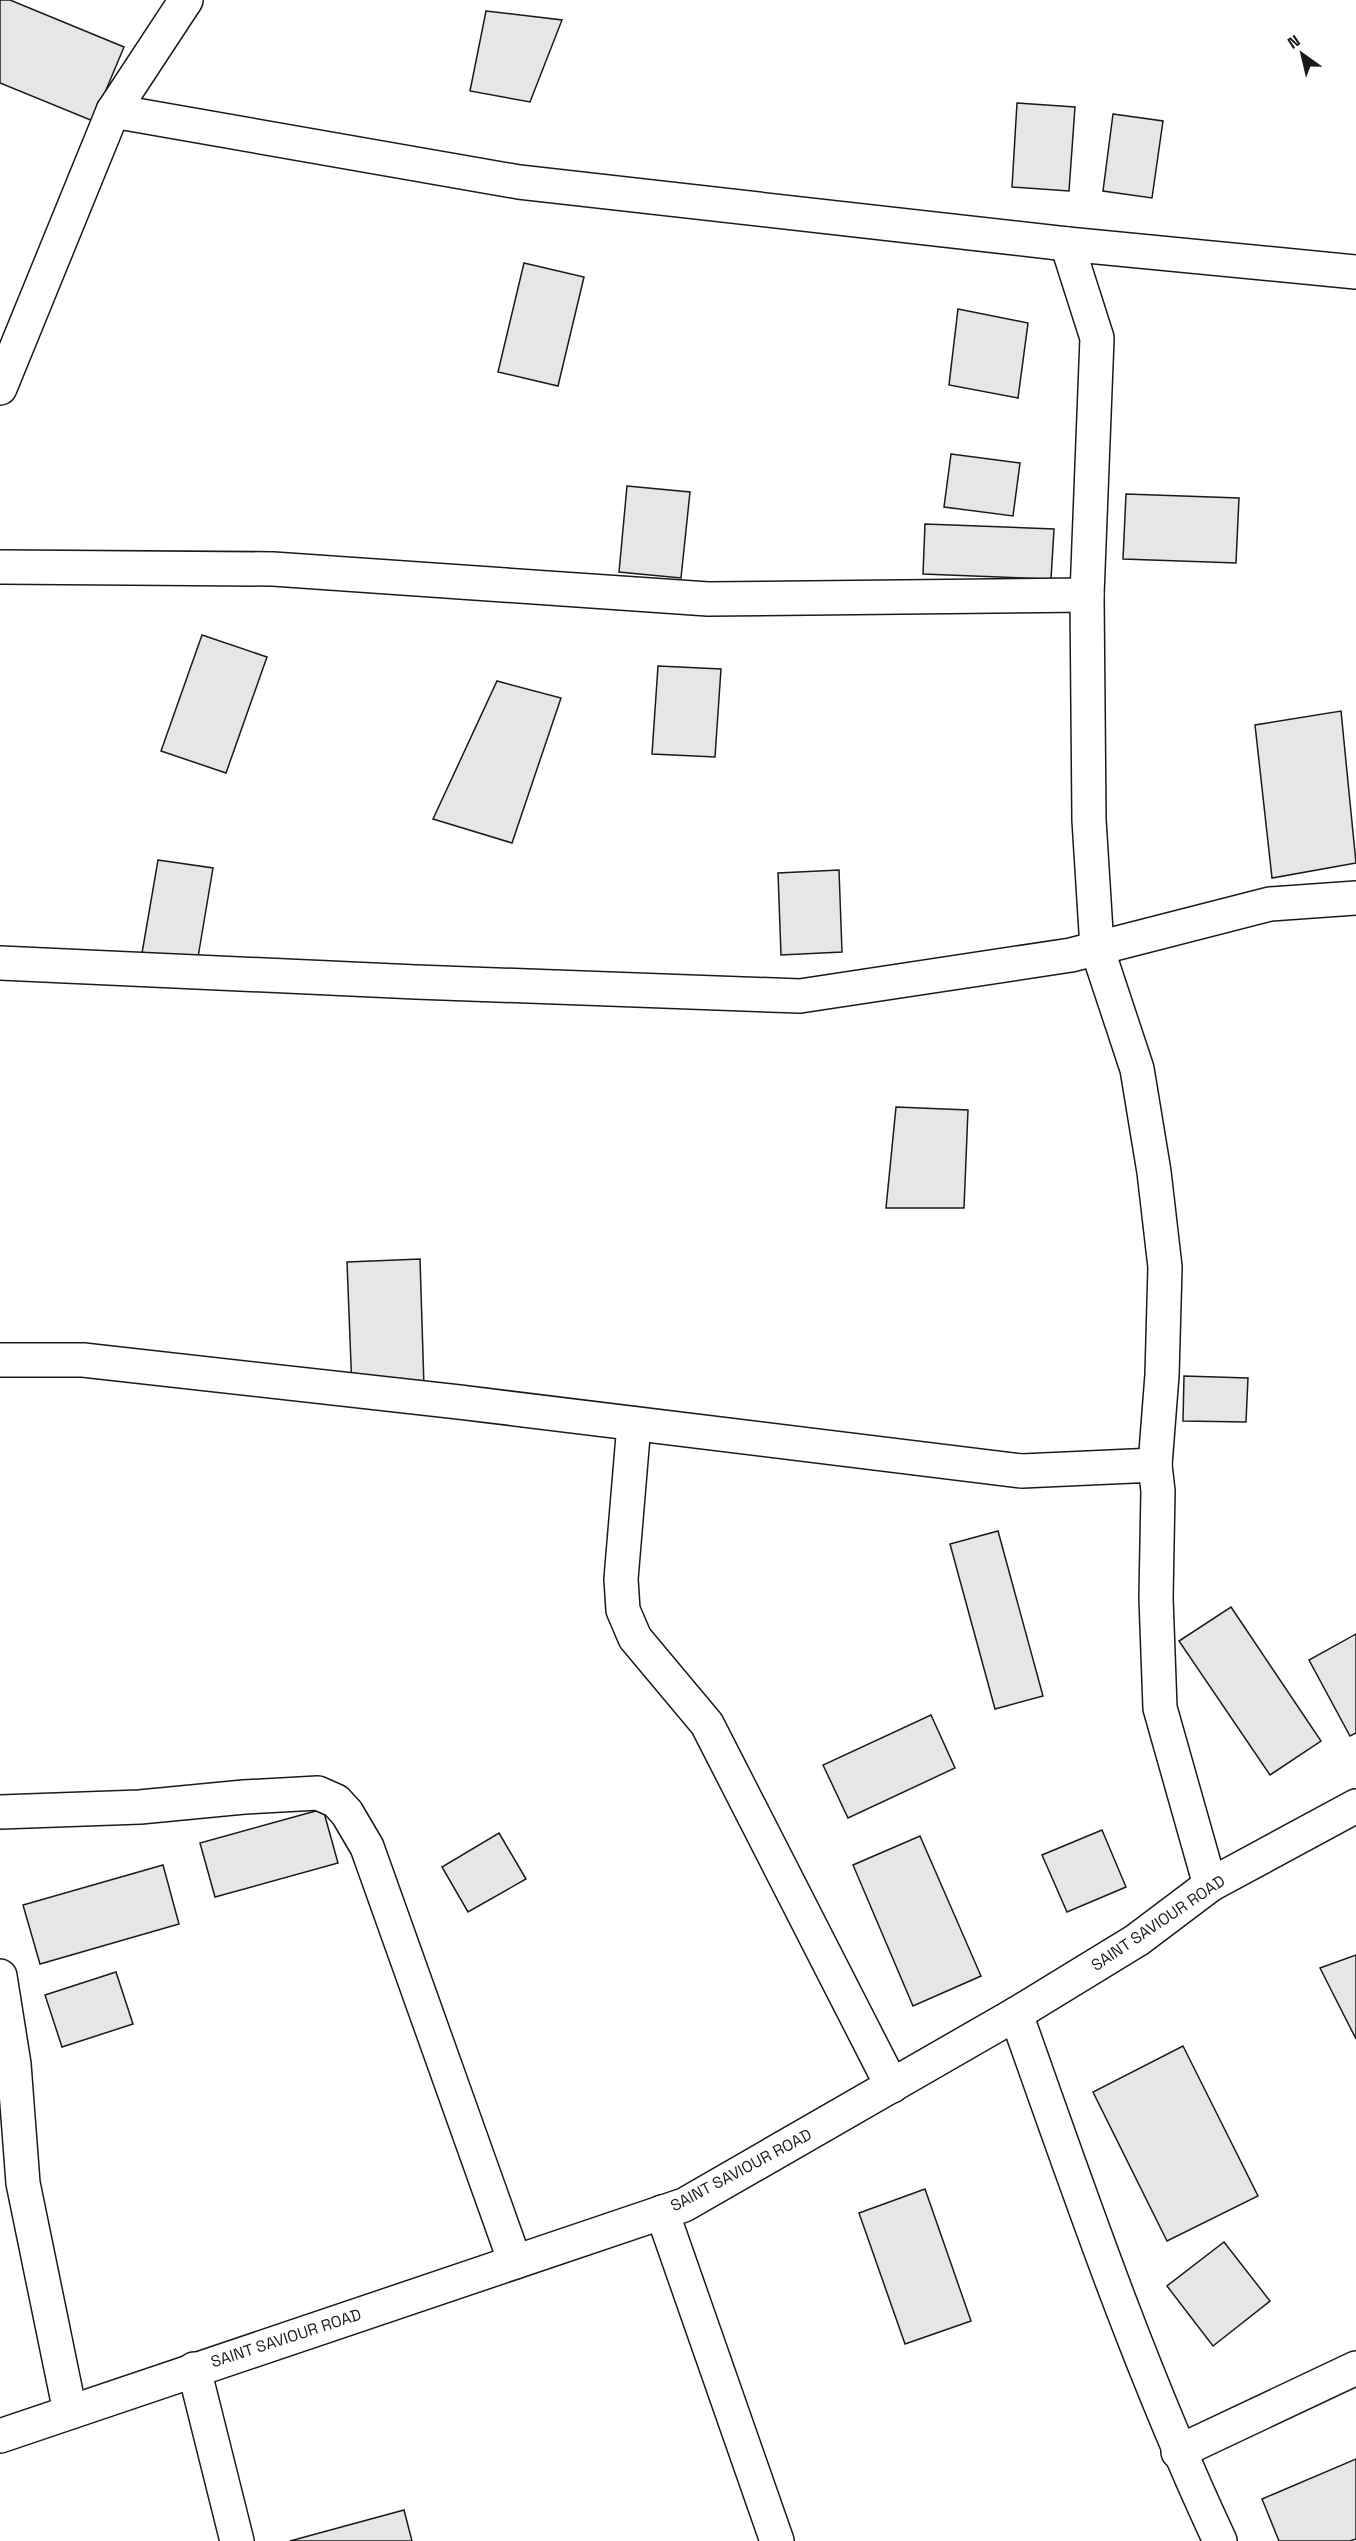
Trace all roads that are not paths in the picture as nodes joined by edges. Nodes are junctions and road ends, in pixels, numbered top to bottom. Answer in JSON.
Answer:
{"nodes":[{"id":1,"x":186,"y":0,"type":"edge"},
{"id":2,"x":113,"y":111,"type":"junction"},
{"id":3,"x":1067,"y":244,"type":"junction"},
{"id":4,"x":1356,"y":272,"type":"edge"},
{"id":5,"x":0,"y":388,"type":"edge"},
{"id":6,"x":0,"y":567,"type":"edge"},
{"id":7,"x":1087,"y":595,"type":"junction"},
{"id":8,"x":1356,"y":898,"type":"edge"},
{"id":9,"x":1097,"y":948,"type":"junction"},
{"id":10,"x":0,"y":963,"type":"edge"},
{"id":11,"x":0,"y":1360,"type":"edge"},
{"id":12,"x":634,"y":1424,"type":"junction"},
{"id":13,"x":1155,"y":1465,"type":"junction"},
{"id":14,"x":1356,"y":1806,"type":"edge"},
{"id":15,"x":0,"y":1812,"type":"edge"},
{"id":16,"x":1210,"y":1885,"type":"junction"},
{"id":17,"x":0,"y":1976,"type":"edge"},
{"id":18,"x":1016,"y":2014,"type":"junction"},
{"id":19,"x":892,"y":2086,"type":"junction"},
{"id":20,"x":662,"y":2212,"type":"junction"},
{"id":21,"x":515,"y":2262,"type":"junction"},
{"id":22,"x":1356,"y":2368,"type":"edge"},
{"id":23,"x":194,"y":2369,"type":"junction"},
{"id":24,"x":69,"y":2412,"type":"junction"},
{"id":25,"x":0,"y":2436,"type":"edge"},
{"id":26,"x":1178,"y":2452,"type":"junction"},
{"id":27,"x":237,"y":2541,"type":"edge"},
{"id":28,"x":777,"y":2541,"type":"edge"},
{"id":29,"x":1220,"y":2541,"type":"edge"}],
"edges":[{"from":1,"to":2,"type":"street"},
{"from":2,"to":3,"type":"street"},
{"from":2,"to":5,"type":"street"},
{"from":3,"to":4,"type":"street"},
{"from":3,"to":7,"type":"street"},
{"from":6,"to":7,"type":"street"},
{"from":7,"to":9,"type":"street"},
{"from":8,"to":9,"type":"street"},
{"from":9,"to":10,"type":"street"},
{"from":9,"to":13,"type":"street"},
{"from":11,"to":12,"type":"street"},
{"from":12,"to":13,"type":"street"},
{"from":12,"to":19,"type":"street"},
{"from":13,"to":16,"type":"street"},
{"from":14,"to":16,"type":"street","name":"SAINT SAVIOUR ROAD"},
{"from":15,"to":21,"type":"street"},
{"from":16,"to":18,"type":"street","name":"SAINT SAVIOUR ROAD"},
{"from":17,"to":24,"type":"street"},
{"from":18,"to":19,"type":"street","name":"SAINT SAVIOUR ROAD"},
{"from":18,"to":26,"type":"street"},
{"from":19,"to":20,"type":"street","name":"SAINT SAVIOUR ROAD"},
{"from":20,"to":21,"type":"street","name":"SAINT SAVIOUR ROAD"},
{"from":20,"to":28,"type":"street"},
{"from":21,"to":23,"type":"street","name":"SAINT SAVIOUR ROAD"},
{"from":22,"to":26,"type":"street"},
{"from":23,"to":24,"type":"street","name":"SAINT SAVIOUR ROAD"},
{"from":23,"to":27,"type":"street"},
{"from":24,"to":25,"type":"street","name":"SAINT SAVIOUR ROAD"},
{"from":26,"to":29,"type":"street"}]}
